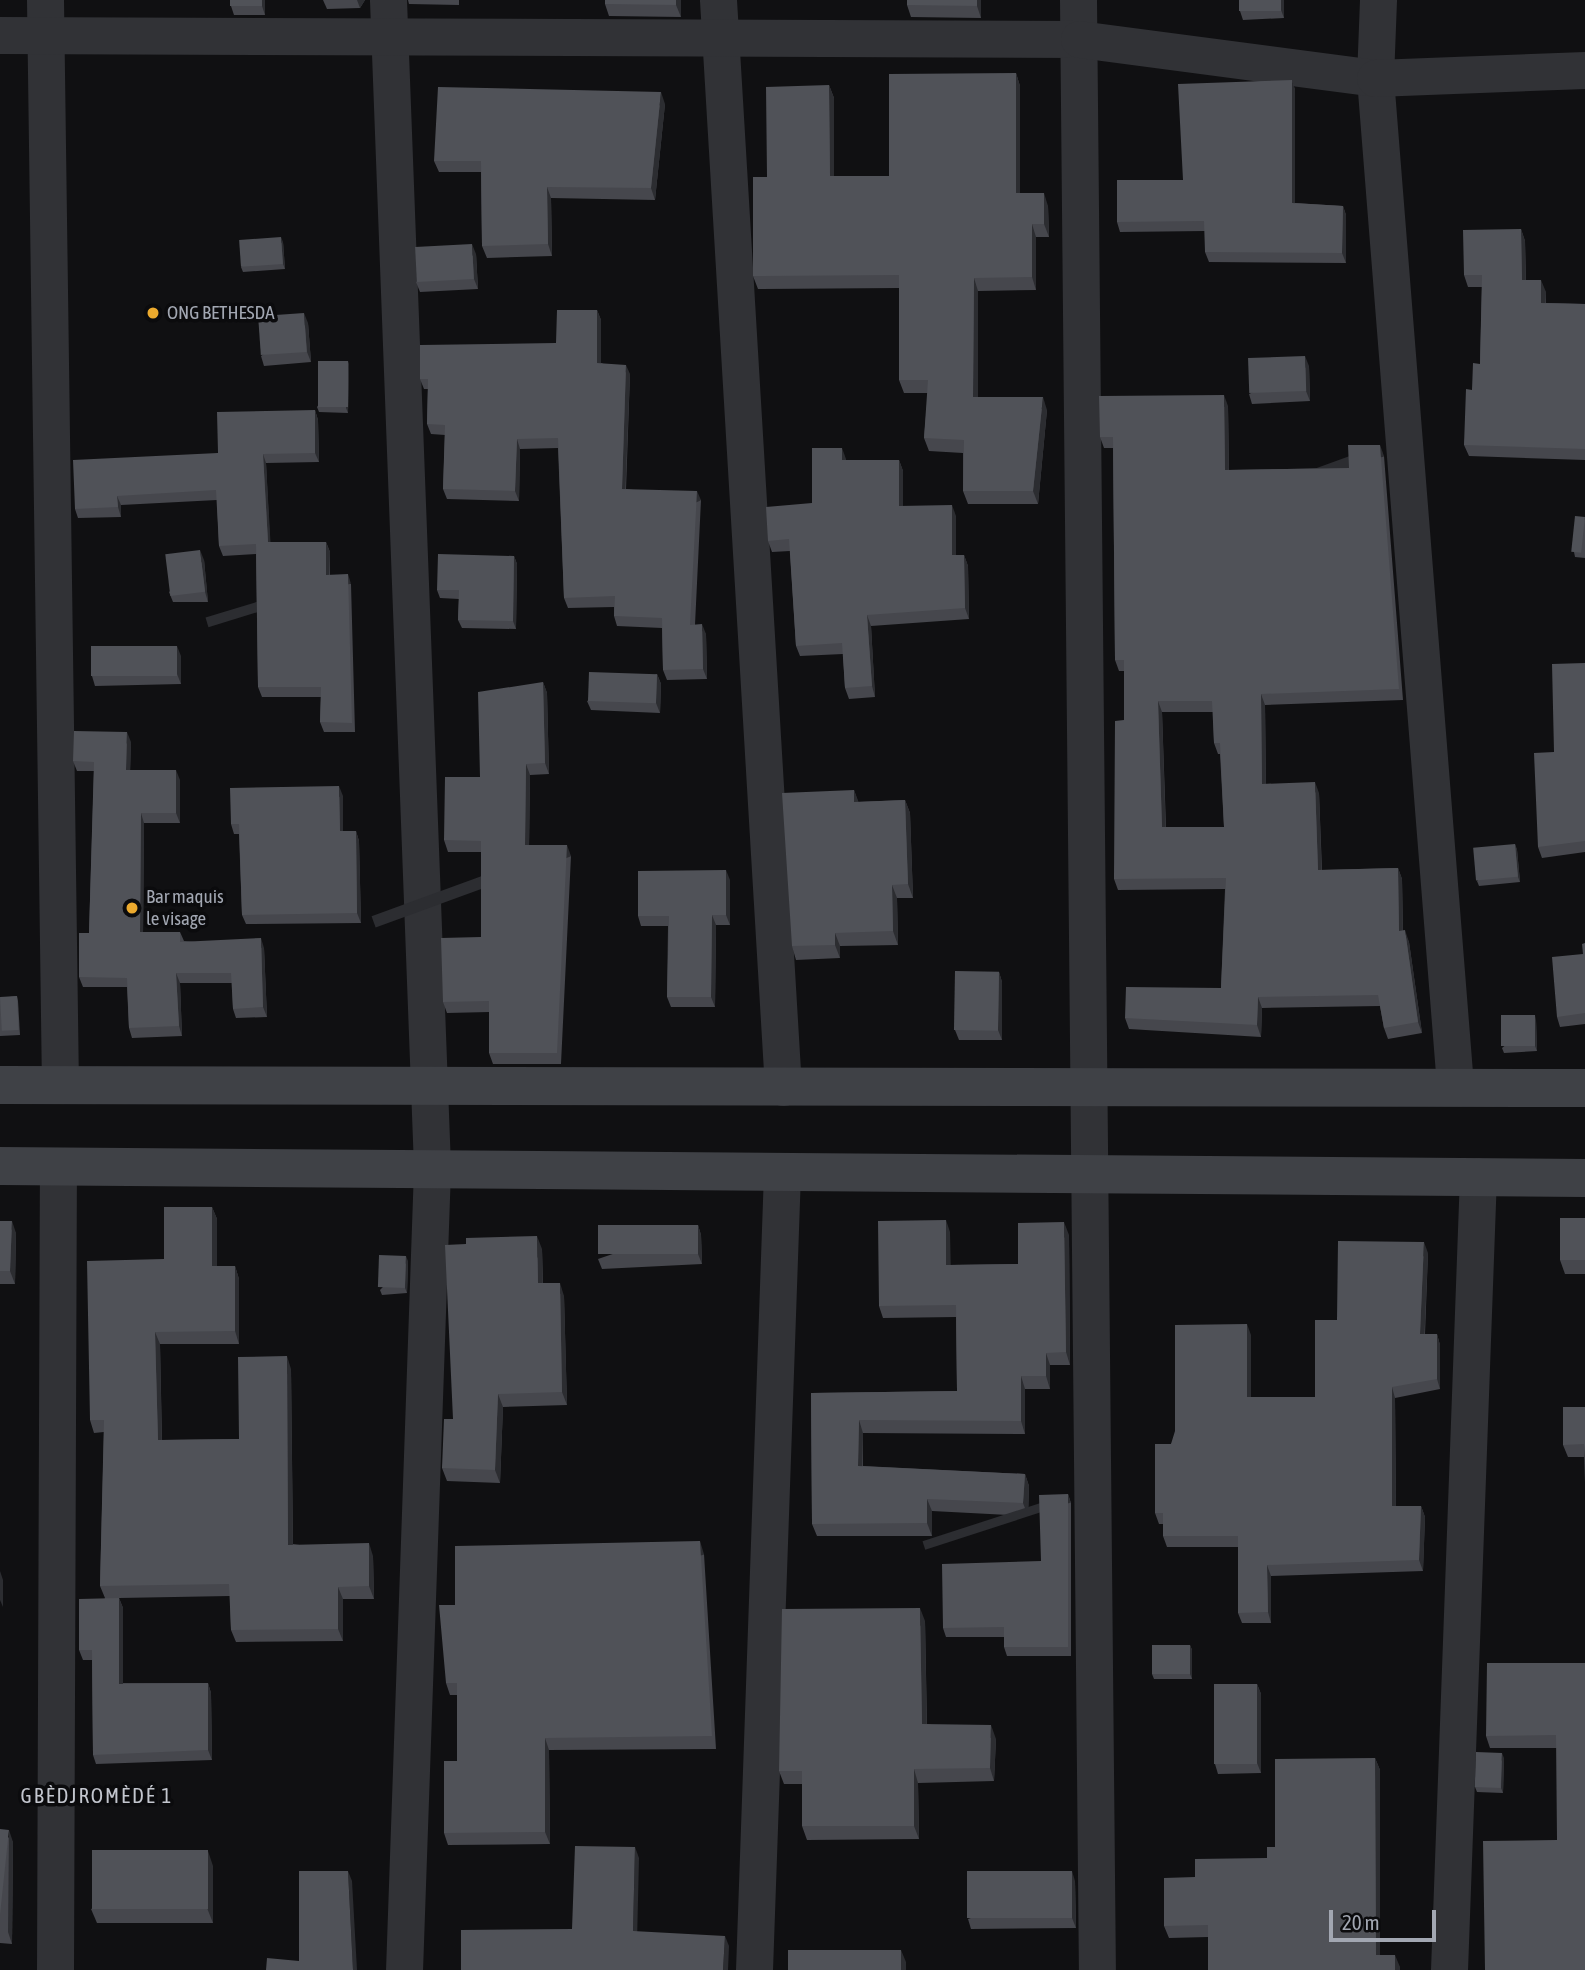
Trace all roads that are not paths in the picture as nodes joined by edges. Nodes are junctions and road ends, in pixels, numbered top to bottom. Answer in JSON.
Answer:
{"nodes":[{"id":1,"x":388,"y":0,"type":"edge"},
{"id":2,"x":718,"y":0,"type":"edge"},
{"id":3,"x":1078,"y":0,"type":"edge"},
{"id":4,"x":1378,"y":0,"type":"edge"},
{"id":5,"x":46,"y":18,"type":"edge"},
{"id":6,"x":0,"y":35,"type":"edge"},
{"id":7,"x":389,"y":36,"type":"junction"},
{"id":8,"x":718,"y":38,"type":"junction"},
{"id":9,"x":1079,"y":39,"type":"junction"},
{"id":10,"x":1585,"y":70,"type":"edge"},
{"id":11,"x":1376,"y":78,"type":"junction"},
{"id":12,"x":0,"y":1085,"type":"edge"},
{"id":13,"x":60,"y":1085,"type":"junction"},
{"id":14,"x":430,"y":1086,"type":"junction"},
{"id":15,"x":1455,"y":1086,"type":"junction"},
{"id":16,"x":782,"y":1087,"type":"junction"},
{"id":17,"x":1088,"y":1088,"type":"junction"},
{"id":18,"x":1585,"y":1088,"type":"edge"},
{"id":19,"x":0,"y":1166,"type":"edge"},
{"id":20,"x":58,"y":1166,"type":"junction"},
{"id":21,"x":432,"y":1169,"type":"junction"},
{"id":22,"x":782,"y":1172,"type":"junction"},
{"id":23,"x":1089,"y":1175,"type":"junction"},
{"id":24,"x":1478,"y":1177,"type":"junction"},
{"id":25,"x":1585,"y":1178,"type":"edge"},
{"id":26,"x":55,"y":1970,"type":"edge"},
{"id":27,"x":404,"y":1970,"type":"edge"},
{"id":28,"x":754,"y":1970,"type":"edge"},
{"id":29,"x":1097,"y":1970,"type":"edge"},
{"id":30,"x":1448,"y":1970,"type":"edge"}],
"edges":[{"from":1,"to":7,"type":"street"},
{"from":2,"to":8,"type":"street"},
{"from":3,"to":9,"type":"street"},
{"from":4,"to":11,"type":"street"},
{"from":5,"to":6,"type":"street"},
{"from":5,"to":7,"type":"street"},
{"from":5,"to":13,"type":"street"},
{"from":7,"to":8,"type":"street"},
{"from":7,"to":14,"type":"street"},
{"from":8,"to":9,"type":"street"},
{"from":8,"to":16,"type":"street"},
{"from":9,"to":11,"type":"street"},
{"from":9,"to":17,"type":"street"},
{"from":10,"to":11,"type":"street"},
{"from":11,"to":15,"type":"street"},
{"from":12,"to":13,"type":"main road"},
{"from":13,"to":14,"type":"main road"},
{"from":14,"to":16,"type":"main road"},
{"from":14,"to":21,"type":"street"},
{"from":15,"to":17,"type":"main road"},
{"from":15,"to":18,"type":"main road"},
{"from":16,"to":17,"type":"main road"},
{"from":17,"to":23,"type":"street"},
{"from":19,"to":20,"type":"main road"},
{"from":20,"to":21,"type":"main road"},
{"from":20,"to":26,"type":"street"},
{"from":21,"to":22,"type":"main road"},
{"from":21,"to":27,"type":"street"},
{"from":22,"to":23,"type":"main road"},
{"from":22,"to":28,"type":"street"},
{"from":23,"to":24,"type":"main road"},
{"from":23,"to":29,"type":"street"},
{"from":24,"to":25,"type":"main road"},
{"from":24,"to":30,"type":"street"}]}
